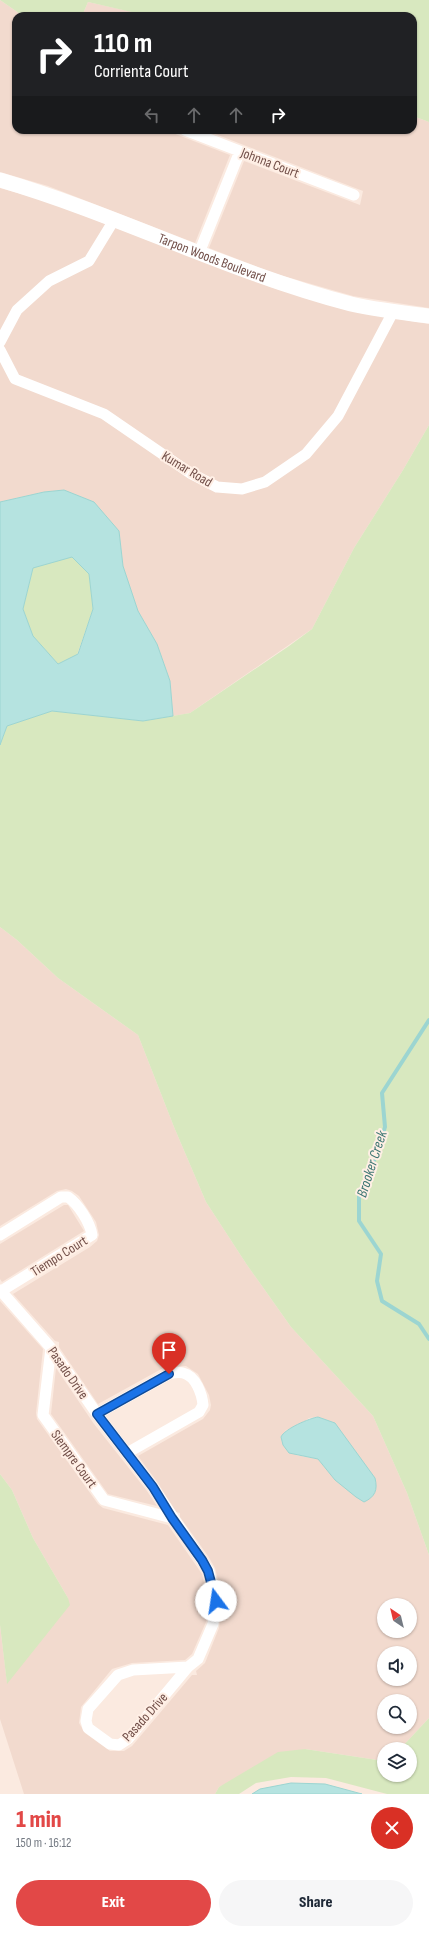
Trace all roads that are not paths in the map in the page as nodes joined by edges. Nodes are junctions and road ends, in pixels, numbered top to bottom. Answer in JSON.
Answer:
{"nodes":[{"id":1,"x":195,"y":134,"type":"edge"},
{"id":2,"x":240,"y":152,"type":"junction"},
{"id":3,"x":0,"y":180,"type":"edge"},
{"id":4,"x":354,"y":195,"type":"dead end"},
{"id":5,"x":114,"y":220,"type":"junction"},
{"id":6,"x":199,"y":252,"type":"junction"},
{"id":7,"x":393,"y":312,"type":"junction"},
{"id":8,"x":429,"y":316,"type":"edge"},
{"id":9,"x":0,"y":342,"type":"edge"},
{"id":10,"x":0,"y":350,"type":"edge"},
{"id":11,"x":0,"y":1235,"type":"edge"},
{"id":12,"x":1,"y":1291,"type":"edge"},
{"id":13,"x":51,"y":1348,"type":"junction"},
{"id":14,"x":97,"y":1414,"type":"junction"},
{"id":15,"x":127,"y":1453,"type":"junction"},
{"id":16,"x":172,"y":1518,"type":"junction"},
{"id":17,"x":188,"y":1668,"type":"junction"}],
"edges":[{"from":1,"to":2,"type":"street","name":"Johnna Court"},
{"from":2,"to":4,"type":"street","name":"Johnna Court"},
{"from":2,"to":6,"type":"street"},
{"from":3,"to":5,"type":"street","name":"Tarpon Woods Boulevard"},
{"from":5,"to":6,"type":"street","name":"Tarpon Woods Boulevard"},
{"from":5,"to":9,"type":"street"},
{"from":6,"to":7,"type":"street","name":"Tarpon Woods Boulevard"},
{"from":7,"to":8,"type":"street","name":"Tarpon Woods Boulevard"},
{"from":7,"to":10,"type":"street","name":"Kumar Road"},
{"from":11,"to":12,"type":"street","name":"Tiempo Court"},
{"from":12,"to":13,"type":"street","name":"Pasado Drive"},
{"from":13,"to":14,"type":"street","name":"Pasado Drive"},
{"from":13,"to":16,"type":"street","name":"Siempre Court"},
{"from":14,"to":15,"type":"street","name":"Pasado Drive"},
{"from":14,"to":15,"type":"street"},
{"from":15,"to":16,"type":"street","name":"Pasado Drive"},
{"from":16,"to":17,"type":"street","name":"Pasado Drive"},
{"from":17,"to":17,"type":"street","name":"Pasado Drive"}]}
